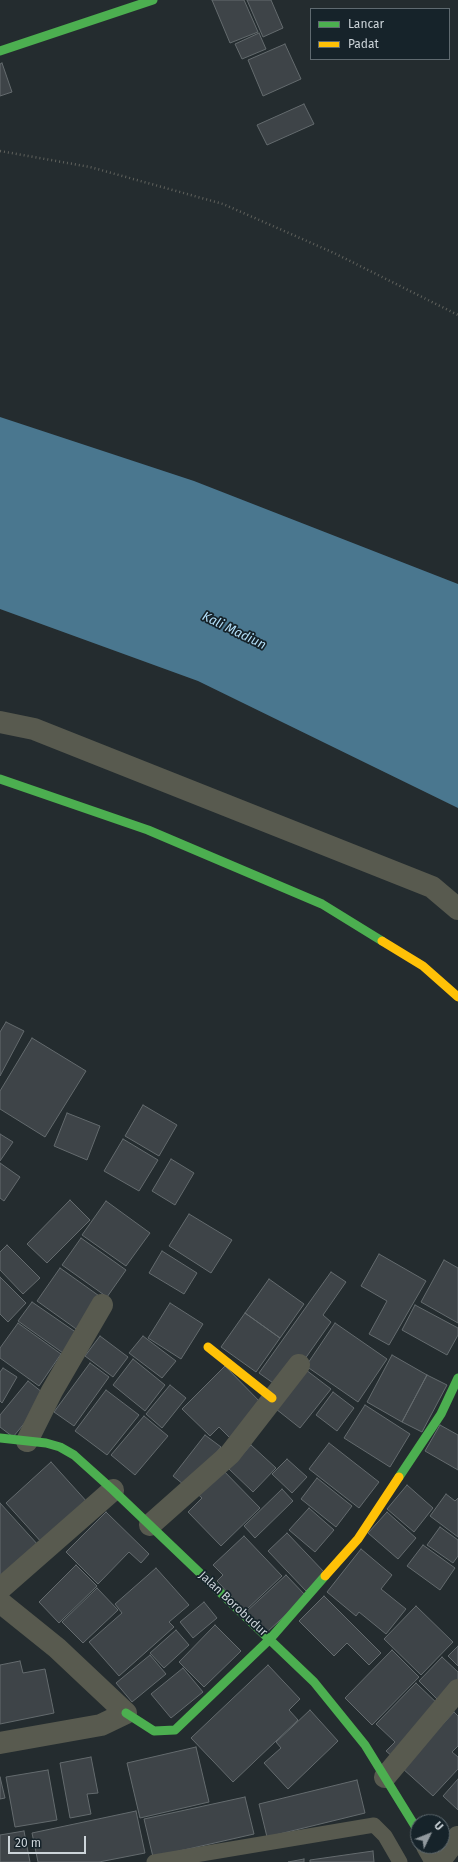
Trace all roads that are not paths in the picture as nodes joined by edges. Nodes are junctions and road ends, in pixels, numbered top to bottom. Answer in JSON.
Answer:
{"nodes":[{"id":1,"x":153,"y":0,"type":"edge"},
{"id":2,"x":0,"y":51,"type":"edge"},
{"id":3,"x":0,"y":722,"type":"edge"},
{"id":4,"x":0,"y":779,"type":"edge"},
{"id":5,"x":458,"y":909,"type":"edge"},
{"id":6,"x":458,"y":997,"type":"edge"},
{"id":7,"x":102,"y":1305,"type":"dead end"},
{"id":8,"x":208,"y":1347,"type":"dead end"},
{"id":9,"x":299,"y":1365,"type":"dead end"},
{"id":10,"x":458,"y":1378,"type":"edge"},
{"id":11,"x":272,"y":1398,"type":"junction"},
{"id":12,"x":0,"y":1438,"type":"edge"},
{"id":13,"x":26,"y":1441,"type":"junction"},
{"id":14,"x":112,"y":1490,"type":"junction"},
{"id":15,"x":150,"y":1525,"type":"junction"},
{"id":16,"x":0,"y":1589,"type":"edge"},
{"id":17,"x":0,"y":1602,"type":"edge"},
{"id":18,"x":270,"y":1639,"type":"junction"},
{"id":19,"x":458,"y":1690,"type":"edge"},
{"id":20,"x":126,"y":1713,"type":"junction"},
{"id":21,"x":0,"y":1743,"type":"edge"},
{"id":22,"x":385,"y":1776,"type":"junction"},
{"id":23,"x":410,"y":1818,"type":"edge"},
{"id":24,"x":458,"y":1838,"type":"edge"},
{"id":25,"x":154,"y":1862,"type":"edge"},
{"id":26,"x":400,"y":1862,"type":"edge"},
{"id":27,"x":438,"y":1862,"type":"edge"}],
"edges":[{"from":1,"to":2,"type":"street"},
{"from":3,"to":5,"type":"street"},
{"from":4,"to":6,"type":"street"},
{"from":7,"to":13,"type":"street"},
{"from":8,"to":11,"type":"street"},
{"from":9,"to":11,"type":"street"},
{"from":10,"to":18,"type":"street"},
{"from":11,"to":15,"type":"street"},
{"from":12,"to":13,"type":"street","name":"Jalan Borobudur"},
{"from":13,"to":14,"type":"street","name":"Jalan Borobudur"},
{"from":14,"to":15,"type":"street","name":"Jalan Borobudur"},
{"from":14,"to":16,"type":"street"},
{"from":15,"to":18,"type":"street","name":"Jalan Borobudur"},
{"from":17,"to":20,"type":"street"},
{"from":18,"to":20,"type":"street"},
{"from":18,"to":22,"type":"street","name":"Jalan Borobudur"},
{"from":19,"to":22,"type":"street"},
{"from":20,"to":21,"type":"street"},
{"from":22,"to":23,"type":"street","name":"Jalan Borobudur"},
{"from":24,"to":27,"type":"street"},
{"from":25,"to":26,"type":"lane"}]}
